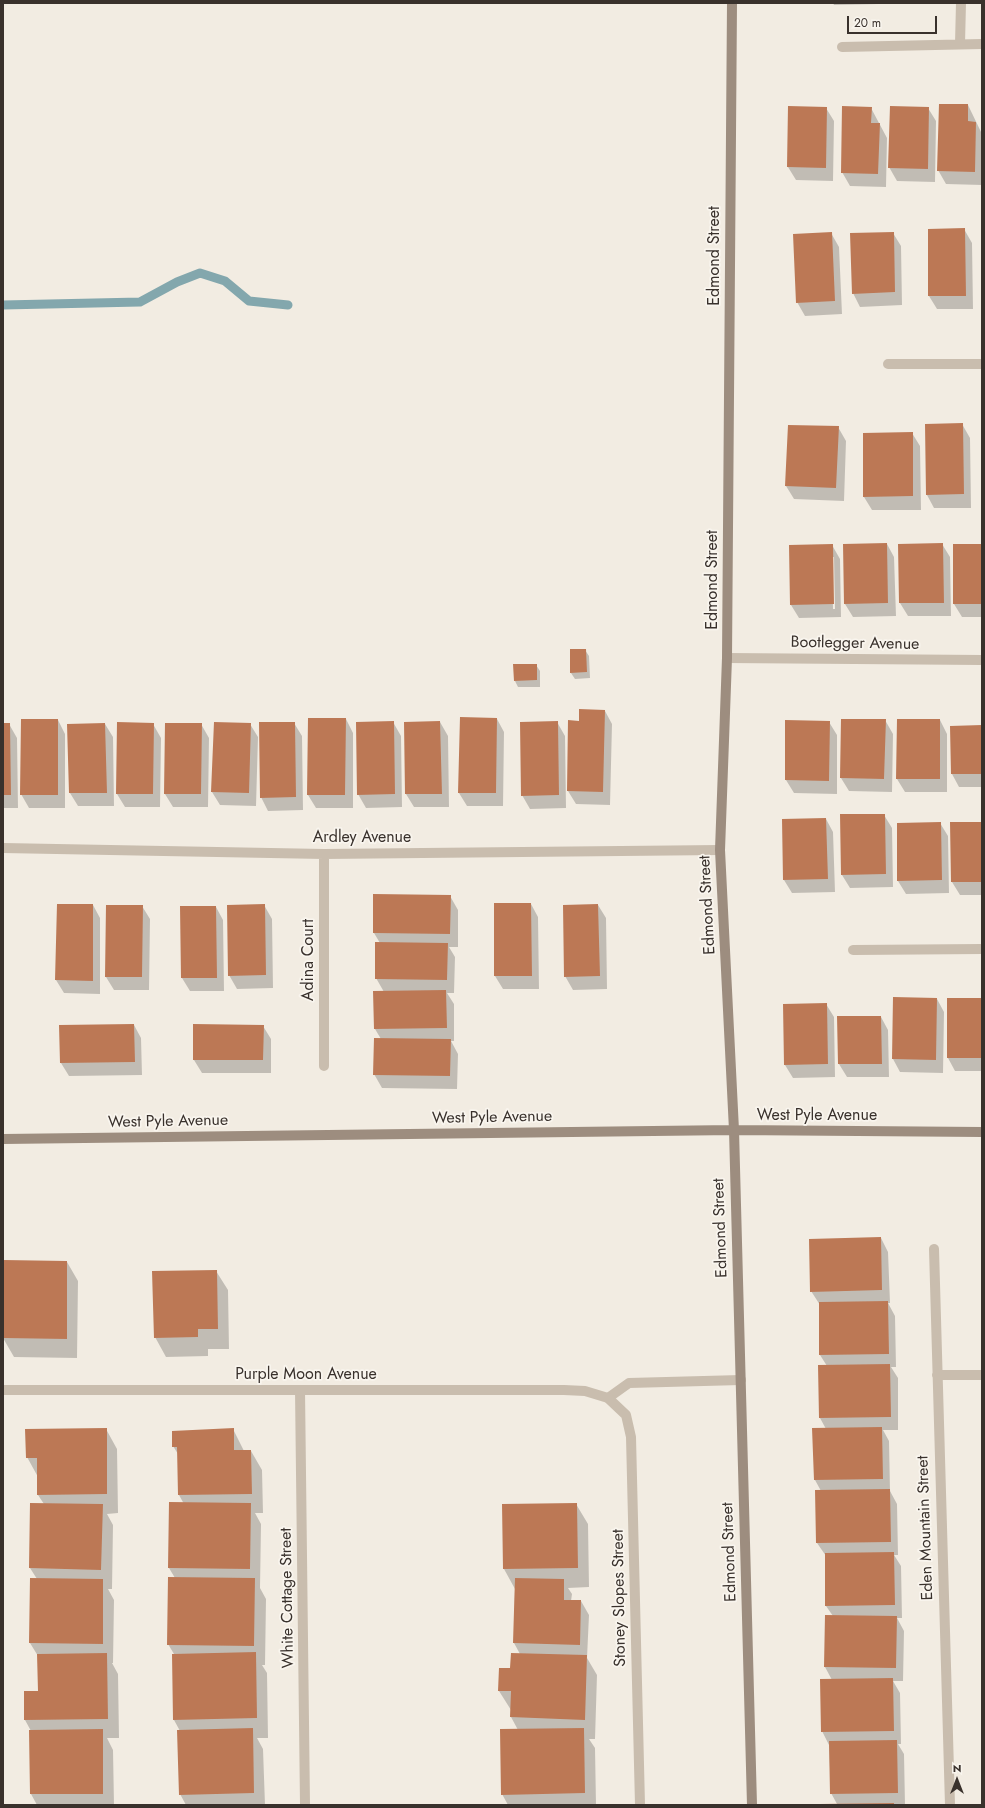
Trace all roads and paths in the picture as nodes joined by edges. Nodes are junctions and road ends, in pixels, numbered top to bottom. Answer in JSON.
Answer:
{"nodes":[{"id":1,"x":732,"y":3,"type":"edge"},
{"id":2,"x":961,"y":3,"type":"edge"},
{"id":3,"x":960,"y":44,"type":"junction"},
{"id":4,"x":982,"y":44,"type":"edge"},
{"id":5,"x":842,"y":47,"type":"dead end"},
{"id":6,"x":888,"y":364,"type":"dead end"},
{"id":7,"x":982,"y":364,"type":"edge"},
{"id":8,"x":727,"y":658,"type":"junction"},
{"id":9,"x":982,"y":660,"type":"edge"},
{"id":10,"x":3,"y":848,"type":"edge"},
{"id":11,"x":720,"y":850,"type":"junction"},
{"id":12,"x":324,"y":854,"type":"junction"},
{"id":13,"x":982,"y":948,"type":"edge"},
{"id":14,"x":853,"y":950,"type":"dead end"},
{"id":15,"x":324,"y":1066,"type":"dead end"},
{"id":16,"x":734,"y":1130,"type":"junction"},
{"id":17,"x":982,"y":1132,"type":"edge"},
{"id":18,"x":3,"y":1139,"type":"edge"},
{"id":19,"x":934,"y":1249,"type":"dead end"},
{"id":20,"x":936,"y":1375,"type":"junction"},
{"id":21,"x":982,"y":1375,"type":"edge"},
{"id":22,"x":741,"y":1380,"type":"junction"},
{"id":23,"x":3,"y":1390,"type":"edge"},
{"id":24,"x":300,"y":1390,"type":"junction"},
{"id":25,"x":608,"y":1398,"type":"junction"},
{"id":26,"x":305,"y":1805,"type":"edge"},
{"id":27,"x":640,"y":1805,"type":"edge"},
{"id":28,"x":752,"y":1805,"type":"edge"},
{"id":29,"x":950,"y":1805,"type":"edge"}],
"edges":[{"from":1,"to":8,"type":"street","name":"Edmond Street"},
{"from":2,"to":3,"type":"street"},
{"from":3,"to":4,"type":"street"},
{"from":3,"to":5,"type":"street"},
{"from":6,"to":7,"type":"street"},
{"from":8,"to":9,"type":"street","name":"Bootlegger Avenue"},
{"from":8,"to":11,"type":"street","name":"Edmond Street"},
{"from":10,"to":12,"type":"street","name":"Ardley Avenue"},
{"from":11,"to":12,"type":"street","name":"Ardley Avenue"},
{"from":11,"to":16,"type":"street","name":"Edmond Street"},
{"from":12,"to":15,"type":"street","name":"Adina Court"},
{"from":13,"to":14,"type":"street"},
{"from":16,"to":17,"type":"street","name":"West Pyle Avenue"},
{"from":16,"to":18,"type":"street","name":"West Pyle Avenue"},
{"from":16,"to":22,"type":"street","name":"Edmond Street"},
{"from":19,"to":20,"type":"street","name":"Eden Mountain Street"},
{"from":20,"to":21,"type":"street"},
{"from":20,"to":29,"type":"street","name":"Eden Mountain Street"},
{"from":22,"to":25,"type":"street"},
{"from":22,"to":28,"type":"street","name":"Edmond Street"},
{"from":23,"to":24,"type":"street","name":"Purple Moon Avenue"},
{"from":24,"to":25,"type":"street","name":"Purple Moon Avenue"},
{"from":24,"to":26,"type":"street","name":"White Cottage Street"},
{"from":25,"to":27,"type":"street","name":"Stoney Slopes Street"}]}
